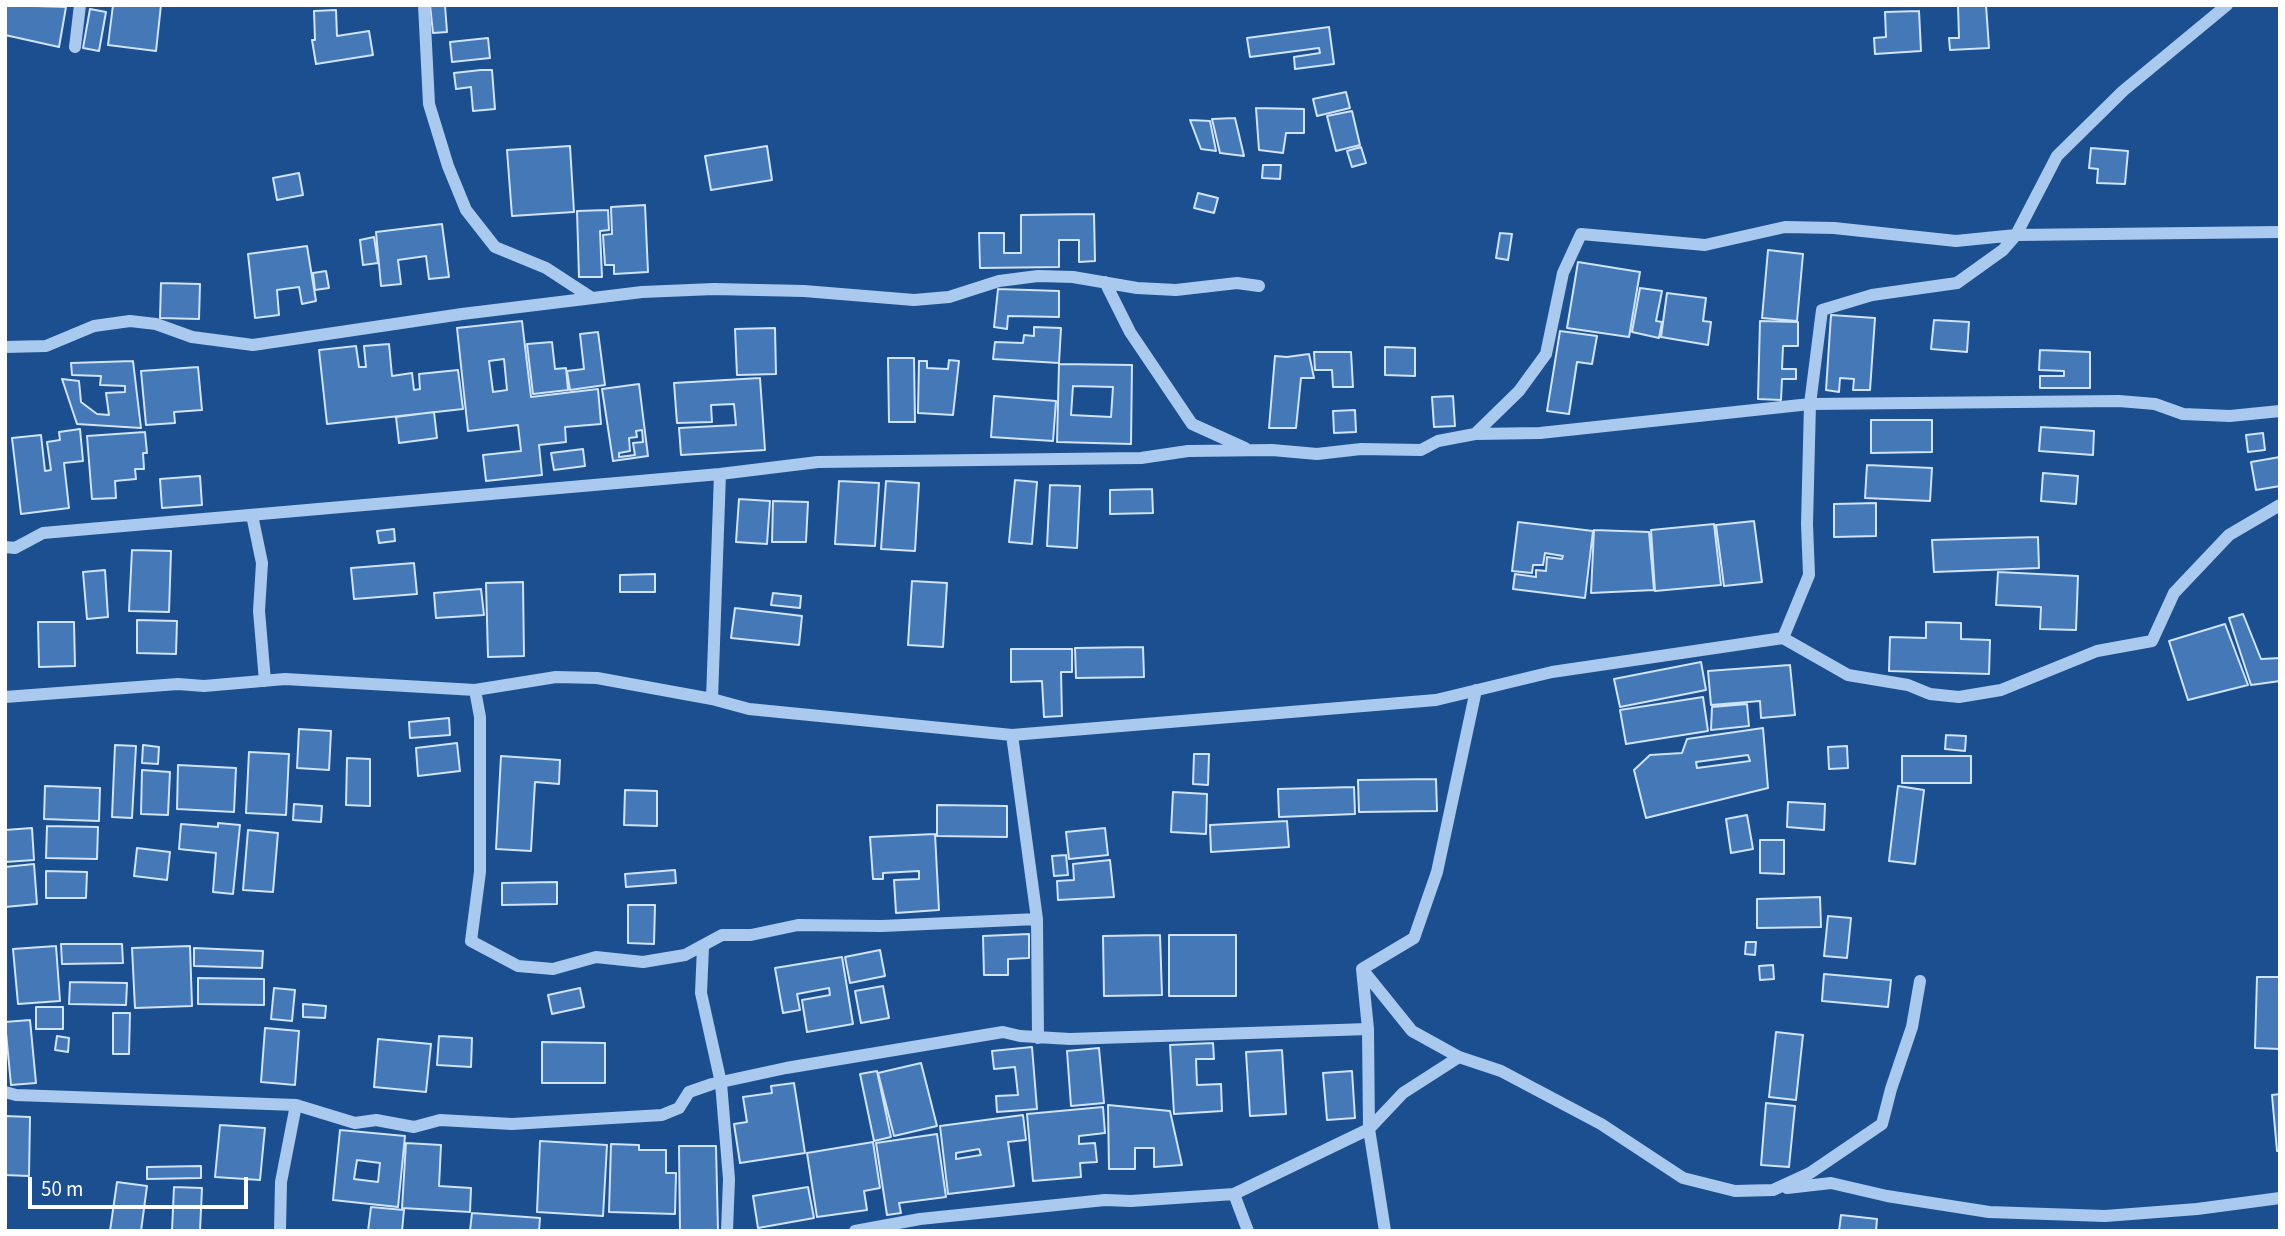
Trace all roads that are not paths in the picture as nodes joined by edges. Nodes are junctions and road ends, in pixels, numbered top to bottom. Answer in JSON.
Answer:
{"nodes":[{"id":1,"x":80,"y":5,"type":"edge"},
{"id":2,"x":424,"y":5,"type":"edge"},
{"id":3,"x":2227,"y":5,"type":"edge"},
{"id":4,"x":75,"y":47,"type":"dead end"},
{"id":5,"x":2280,"y":232,"type":"edge"},
{"id":6,"x":2016,"y":235,"type":"junction"},
{"id":7,"x":1105,"y":282,"type":"junction"},
{"id":8,"x":1259,"y":286,"type":"dead end"},
{"id":9,"x":592,"y":298,"type":"junction"},
{"id":10,"x":5,"y":347,"type":"edge"},
{"id":11,"x":1810,"y":404,"type":"junction"},
{"id":12,"x":2280,"y":411,"type":"edge"},
{"id":13,"x":1475,"y":434,"type":"junction"},
{"id":14,"x":1249,"y":450,"type":"junction"},
{"id":15,"x":720,"y":474,"type":"junction"},
{"id":16,"x":2280,"y":505,"type":"edge"},
{"id":17,"x":252,"y":515,"type":"junction"},
{"id":18,"x":5,"y":547,"type":"edge"},
{"id":19,"x":1783,"y":638,"type":"junction"},
{"id":20,"x":265,"y":681,"type":"junction"},
{"id":21,"x":475,"y":690,"type":"junction"},
{"id":22,"x":1475,"y":690,"type":"junction"},
{"id":23,"x":5,"y":697,"type":"edge"},
{"id":24,"x":712,"y":699,"type":"junction"},
{"id":25,"x":1012,"y":735,"type":"junction"},
{"id":26,"x":1037,"y":919,"type":"junction"},
{"id":27,"x":702,"y":947,"type":"junction"},
{"id":28,"x":1362,"y":969,"type":"junction"},
{"id":29,"x":1920,"y":981,"type":"dead end"},
{"id":30,"x":1368,"y":1029,"type":"junction"},
{"id":31,"x":1038,"y":1038,"type":"junction"},
{"id":32,"x":1459,"y":1057,"type":"junction"},
{"id":33,"x":721,"y":1083,"type":"junction"},
{"id":34,"x":5,"y":1091,"type":"edge"},
{"id":35,"x":296,"y":1105,"type":"junction"},
{"id":36,"x":1369,"y":1129,"type":"junction"},
{"id":37,"x":1773,"y":1190,"type":"junction"},
{"id":38,"x":1234,"y":1194,"type":"junction"},
{"id":39,"x":2280,"y":1198,"type":"edge"},
{"id":40,"x":280,"y":1231,"type":"edge"},
{"id":41,"x":727,"y":1231,"type":"edge"},
{"id":42,"x":855,"y":1231,"type":"edge"},
{"id":43,"x":1248,"y":1231,"type":"edge"},
{"id":44,"x":1385,"y":1231,"type":"edge"}],
"edges":[{"from":1,"to":4,"type":"street"},
{"from":2,"to":9,"type":"street"},
{"from":3,"to":6,"type":"street"},
{"from":5,"to":6,"type":"street"},
{"from":6,"to":11,"type":"street"},
{"from":6,"to":13,"type":"street"},
{"from":7,"to":8,"type":"street"},
{"from":7,"to":9,"type":"street"},
{"from":7,"to":14,"type":"street"},
{"from":9,"to":10,"type":"street"},
{"from":11,"to":12,"type":"street"},
{"from":11,"to":13,"type":"street"},
{"from":11,"to":19,"type":"street"},
{"from":13,"to":14,"type":"street"},
{"from":14,"to":15,"type":"street"},
{"from":15,"to":17,"type":"street"},
{"from":15,"to":24,"type":"street"},
{"from":16,"to":19,"type":"street"},
{"from":17,"to":18,"type":"street"},
{"from":17,"to":20,"type":"street"},
{"from":19,"to":22,"type":"street"},
{"from":20,"to":21,"type":"street"},
{"from":20,"to":23,"type":"street"},
{"from":21,"to":24,"type":"street"},
{"from":21,"to":27,"type":"street"},
{"from":22,"to":25,"type":"street"},
{"from":22,"to":28,"type":"street"},
{"from":24,"to":25,"type":"street"},
{"from":25,"to":26,"type":"street"},
{"from":26,"to":27,"type":"street"},
{"from":26,"to":31,"type":"street"},
{"from":27,"to":33,"type":"street"},
{"from":28,"to":30,"type":"street"},
{"from":28,"to":32,"type":"street"},
{"from":29,"to":37,"type":"street"},
{"from":30,"to":31,"type":"street"},
{"from":30,"to":36,"type":"street"},
{"from":31,"to":33,"type":"street"},
{"from":32,"to":36,"type":"street"},
{"from":32,"to":37,"type":"street"},
{"from":33,"to":35,"type":"street"},
{"from":33,"to":41,"type":"street"},
{"from":34,"to":35,"type":"street"},
{"from":35,"to":40,"type":"street"},
{"from":36,"to":38,"type":"street"},
{"from":36,"to":44,"type":"street"},
{"from":37,"to":39,"type":"street"},
{"from":38,"to":42,"type":"street"},
{"from":38,"to":43,"type":"street"}]}
